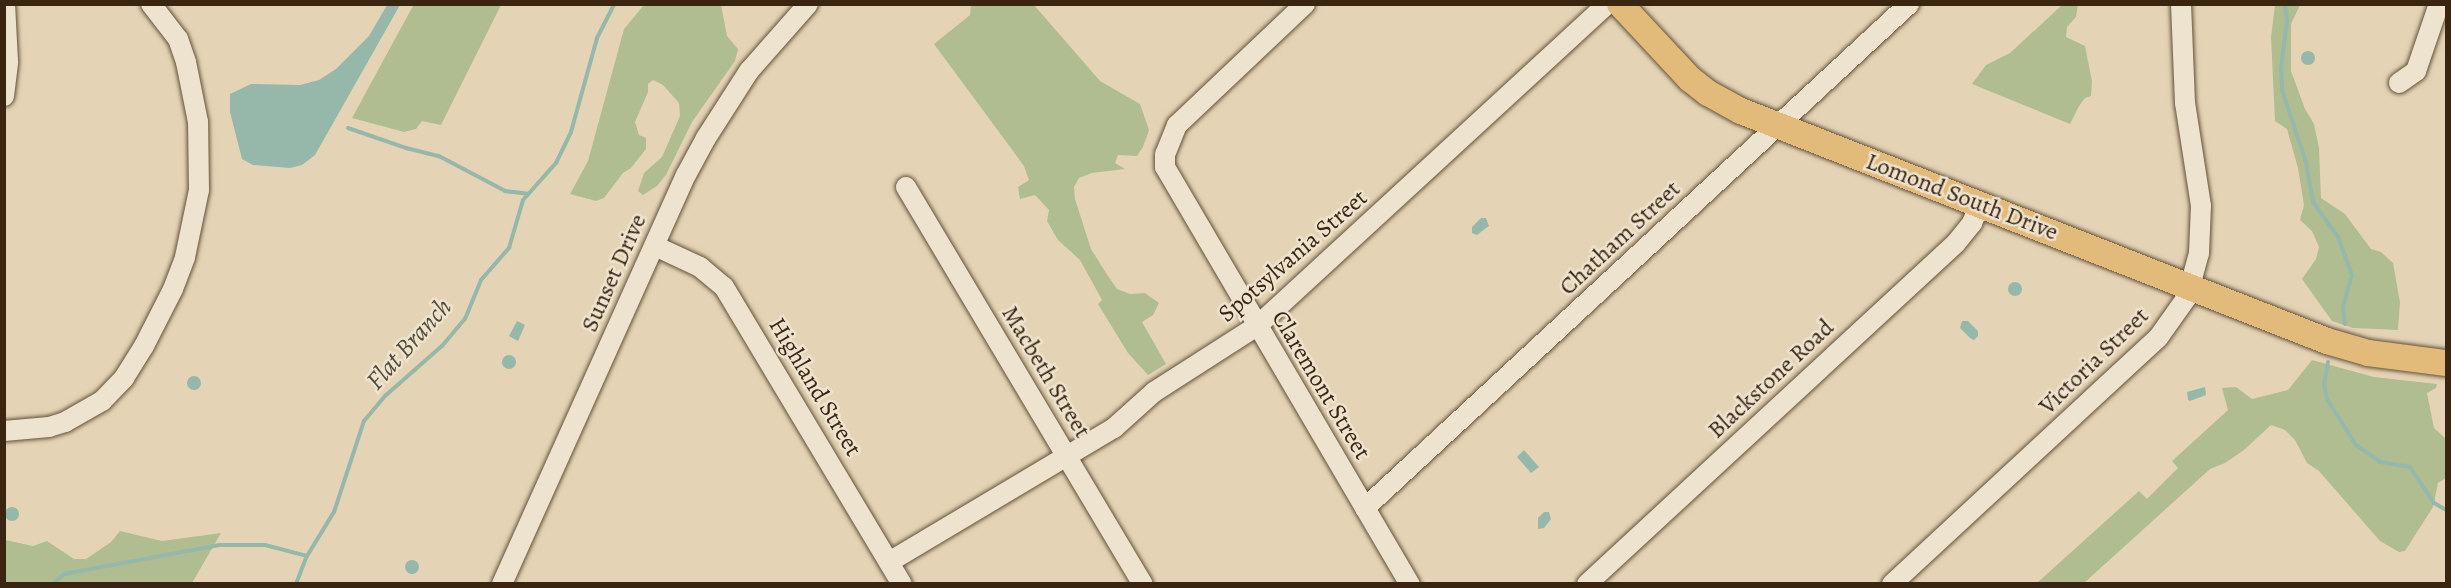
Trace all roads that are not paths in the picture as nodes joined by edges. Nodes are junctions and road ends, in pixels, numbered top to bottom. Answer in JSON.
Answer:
{"nodes":[{"id":1,"x":5,"y":4,"type":"edge"},
{"id":2,"x":151,"y":4,"type":"edge"},
{"id":3,"x":808,"y":4,"type":"edge"},
{"id":4,"x":1305,"y":4,"type":"edge"},
{"id":5,"x":1607,"y":4,"type":"edge"},
{"id":6,"x":1620,"y":4,"type":"edge"},
{"id":7,"x":1908,"y":4,"type":"edge"},
{"id":8,"x":2181,"y":4,"type":"edge"},
{"id":9,"x":2439,"y":4,"type":"edge"},
{"id":10,"x":2399,"y":83,"type":"dead end"},
{"id":11,"x":4,"y":96,"type":"edge"},
{"id":12,"x":1779,"y":126,"type":"junction"},
{"id":13,"x":906,"y":187,"type":"dead end"},
{"id":14,"x":1980,"y":204,"type":"junction"},
{"id":15,"x":655,"y":246,"type":"junction"},
{"id":16,"x":2191,"y":287,"type":"junction"},
{"id":17,"x":1257,"y":326,"type":"junction"},
{"id":18,"x":2446,"y":363,"type":"edge"},
{"id":19,"x":4,"y":431,"type":"edge"},
{"id":20,"x":1067,"y":456,"type":"junction"},
{"id":21,"x":1365,"y":508,"type":"junction"},
{"id":22,"x":889,"y":562,"type":"junction"},
{"id":23,"x":1898,"y":582,"type":"edge"},
{"id":24,"x":502,"y":584,"type":"edge"},
{"id":25,"x":902,"y":584,"type":"edge"},
{"id":26,"x":1143,"y":584,"type":"edge"},
{"id":27,"x":1410,"y":584,"type":"edge"},
{"id":28,"x":1587,"y":584,"type":"edge"}],
"edges":[{"from":1,"to":11,"type":"street"},
{"from":2,"to":19,"type":"street"},
{"from":3,"to":15,"type":"street","name":"Sunset Drive"},
{"from":4,"to":17,"type":"street","name":"Claremont Street"},
{"from":5,"to":17,"type":"street","name":"Spotsylvania Street"},
{"from":6,"to":12,"type":"main road","name":"Lomond South Drive"},
{"from":7,"to":12,"type":"street","name":"Chatham Street"},
{"from":8,"to":16,"type":"street","name":"Victoria Street"},
{"from":9,"to":10,"type":"street"},
{"from":12,"to":14,"type":"main road","name":"Lomond South Drive"},
{"from":12,"to":21,"type":"street","name":"Chatham Street"},
{"from":13,"to":20,"type":"street","name":"Macbeth Street"},
{"from":14,"to":16,"type":"main road","name":"Lomond South Drive"},
{"from":14,"to":28,"type":"street","name":"Blackstone Road"},
{"from":15,"to":22,"type":"street","name":"Highland Street"},
{"from":15,"to":24,"type":"street","name":"Sunset Drive"},
{"from":16,"to":18,"type":"main road","name":"Lomond South Drive"},
{"from":16,"to":23,"type":"street","name":"Victoria Street"},
{"from":17,"to":20,"type":"street","name":"Spotsylvania Street"},
{"from":17,"to":21,"type":"street","name":"Claremont Street"},
{"from":20,"to":22,"type":"street","name":"Spotsylvania Street"},
{"from":20,"to":26,"type":"street","name":"Macbeth Street"},
{"from":21,"to":27,"type":"street","name":"Claremont Street"},
{"from":22,"to":25,"type":"street","name":"Highland Street"}]}
